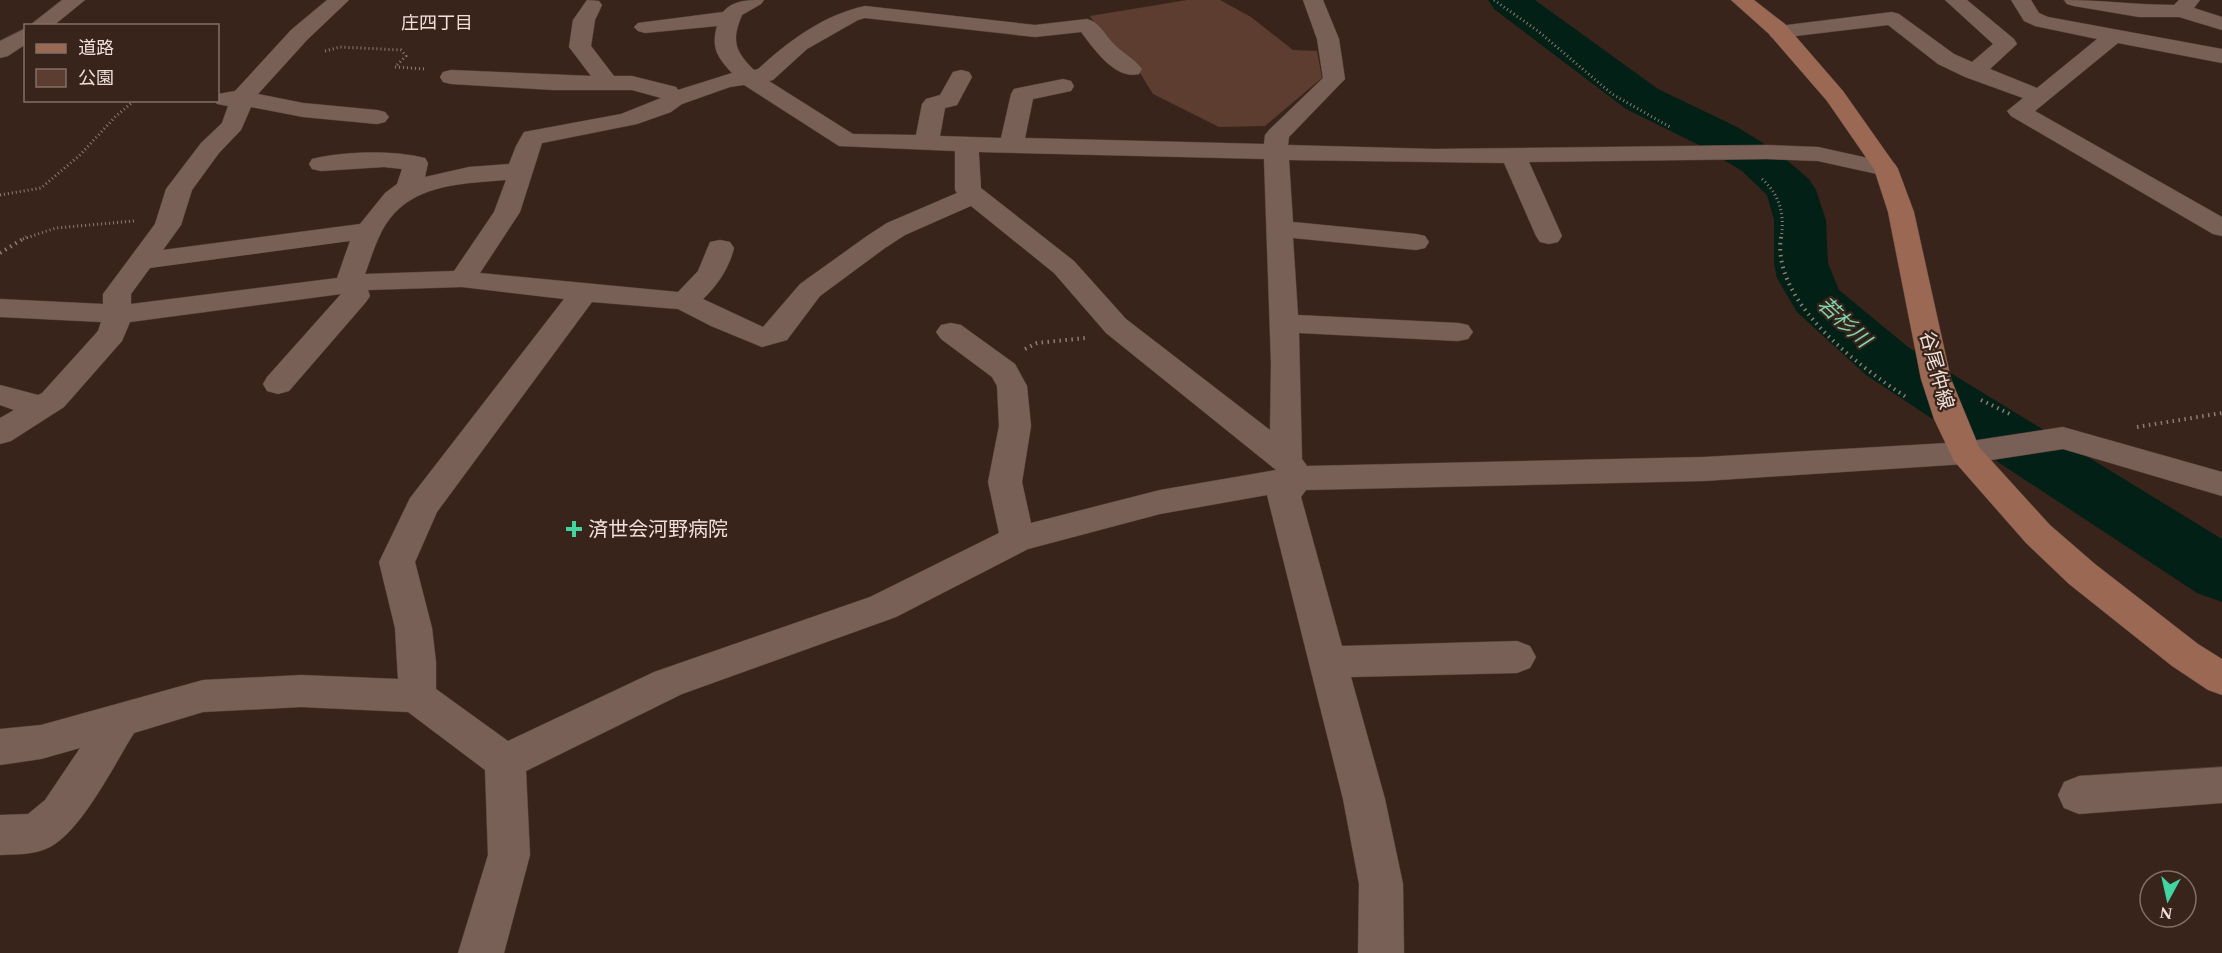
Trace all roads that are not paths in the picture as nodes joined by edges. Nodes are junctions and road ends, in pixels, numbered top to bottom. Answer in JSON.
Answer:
{"nodes":[{"id":1,"x":339,"y":0,"type":"edge"},
{"id":2,"x":751,"y":0,"type":"edge"},
{"id":3,"x":1313,"y":0,"type":"edge"},
{"id":4,"x":1741,"y":0,"type":"edge"},
{"id":5,"x":1879,"y":0,"type":"edge"},
{"id":6,"x":1955,"y":0,"type":"edge"},
{"id":7,"x":2021,"y":0,"type":"edge"},
{"id":8,"x":2074,"y":0,"type":"edge"},
{"id":9,"x":592,"y":5,"type":"dead end"},
{"id":10,"x":2185,"y":6,"type":"edge"},
{"id":11,"x":69,"y":12,"type":"edge"},
{"id":12,"x":730,"y":18,"type":"junction"},
{"id":13,"x":1892,"y":18,"type":"junction"},
{"id":14,"x":43,"y":24,"type":"edge"},
{"id":15,"x":2222,"y":24,"type":"edge"},
{"id":16,"x":645,"y":27,"type":"dead end"},
{"id":17,"x":1779,"y":32,"type":"junction"},
{"id":18,"x":24,"y":35,"type":"edge"},
{"id":19,"x":2113,"y":36,"type":"junction"},
{"id":20,"x":0,"y":51,"type":"edge"},
{"id":21,"x":2222,"y":56,"type":"edge"},
{"id":22,"x":1131,"y":69,"type":"dead end"},
{"id":23,"x":1973,"y":72,"type":"junction"},
{"id":24,"x":452,"y":77,"type":"road end"},
{"id":25,"x":961,"y":77,"type":"dead end"},
{"id":26,"x":748,"y":78,"type":"junction"},
{"id":27,"x":608,"y":83,"type":"junction"},
{"id":28,"x":1063,"y":86,"type":"dead end"},
{"id":29,"x":2040,"y":97,"type":"junction"},
{"id":30,"x":242,"y":98,"type":"junction"},
{"id":31,"x":219,"y":99,"type":"edge"},
{"id":32,"x":674,"y":99,"type":"junction"},
{"id":33,"x":377,"y":117,"type":"dead end"},
{"id":34,"x":927,"y":143,"type":"junction"},
{"id":35,"x":967,"y":144,"type":"junction"},
{"id":36,"x":1011,"y":145,"type":"junction"},
{"id":37,"x":1276,"y":150,"type":"junction"},
{"id":38,"x":1513,"y":154,"type":"junction"},
{"id":39,"x":321,"y":164,"type":"dead end"},
{"id":40,"x":1886,"y":169,"type":"junction"},
{"id":41,"x":519,"y":171,"type":"junction"},
{"id":42,"x":409,"y":188,"type":"junction"},
{"id":43,"x":974,"y":195,"type":"junction"},
{"id":44,"x":2222,"y":228,"type":"edge"},
{"id":45,"x":1280,"y":229,"type":"junction"},
{"id":46,"x":368,"y":231,"type":"junction"},
{"id":47,"x":1549,"y":236,"type":"dead end"},
{"id":48,"x":1416,"y":242,"type":"dead end"},
{"id":49,"x":720,"y":248,"type":"dead end"},
{"id":50,"x":141,"y":261,"type":"junction"},
{"id":51,"x":462,"y":279,"type":"junction"},
{"id":52,"x":354,"y":283,"type":"junction"},
{"id":53,"x":584,"y":293,"type":"junction"},
{"id":54,"x":684,"y":301,"type":"junction"},
{"id":55,"x":0,"y":308,"type":"edge"},
{"id":56,"x":117,"y":315,"type":"junction"},
{"id":57,"x":1284,"y":323,"type":"junction"},
{"id":58,"x":951,"y":332,"type":"dead end"},
{"id":59,"x":1458,"y":332,"type":"dead end"},
{"id":60,"x":278,"y":384,"type":"dead end"},
{"id":61,"x":0,"y":395,"type":"edge"},
{"id":62,"x":43,"y":407,"type":"junction"},
{"id":63,"x":0,"y":433,"type":"edge"},
{"id":64,"x":1979,"y":450,"type":"junction"},
{"id":65,"x":1292,"y":469,"type":"junction"},
{"id":66,"x":2222,"y":484,"type":"edge"},
{"id":67,"x":1018,"y":538,"type":"junction"},
{"id":68,"x":1517,"y":657,"type":"dead end"},
{"id":69,"x":1328,"y":662,"type":"junction"},
{"id":70,"x":2222,"y":679,"type":"edge"},
{"id":71,"x":416,"y":696,"type":"junction"},
{"id":72,"x":120,"y":720,"type":"junction"},
{"id":73,"x":0,"y":747,"type":"edge"},
{"id":74,"x":505,"y":762,"type":"junction"},
{"id":75,"x":2222,"y":785,"type":"edge"},
{"id":76,"x":2079,"y":795,"type":"dead end"},
{"id":77,"x":0,"y":835,"type":"edge"},
{"id":78,"x":481,"y":953,"type":"edge"},
{"id":79,"x":1381,"y":953,"type":"edge"}],
"edges":[{"from":1,"to":30,"type":"street"},
{"from":2,"to":12,"type":"street"},
{"from":3,"to":37,"type":"street"},
{"from":4,"to":17,"type":"main road","name":"谷尾仲線"},
{"from":5,"to":13,"type":"street"},
{"from":6,"to":23,"type":"street"},
{"from":7,"to":19,"type":"street"},
{"from":8,"to":10,"type":"street"},
{"from":9,"to":27,"type":"street"},
{"from":10,"to":15,"type":"street"},
{"from":11,"to":14,"type":"street"},
{"from":12,"to":16,"type":"street"},
{"from":12,"to":26,"type":"street"},
{"from":13,"to":17,"type":"street"},
{"from":13,"to":23,"type":"street"},
{"from":17,"to":40,"type":"main road","name":"谷尾仲線"},
{"from":18,"to":20,"type":"street"},
{"from":19,"to":21,"type":"street"},
{"from":19,"to":29,"type":"street"},
{"from":22,"to":26,"type":"street"},
{"from":23,"to":29,"type":"street"},
{"from":24,"to":27,"type":"street"},
{"from":25,"to":34,"type":"street"},
{"from":26,"to":32,"type":"street"},
{"from":26,"to":34,"type":"street"},
{"from":27,"to":32,"type":"street"},
{"from":28,"to":36,"type":"street"},
{"from":29,"to":44,"type":"street"},
{"from":30,"to":31,"type":"street"},
{"from":30,"to":33,"type":"street"},
{"from":30,"to":50,"type":"street"},
{"from":32,"to":41,"type":"street"},
{"from":34,"to":35,"type":"street"},
{"from":35,"to":36,"type":"street"},
{"from":35,"to":43,"type":"street"},
{"from":36,"to":37,"type":"street"},
{"from":37,"to":38,"type":"street"},
{"from":37,"to":45,"type":"street"},
{"from":38,"to":40,"type":"street"},
{"from":38,"to":47,"type":"street"},
{"from":39,"to":42,"type":"street"},
{"from":40,"to":64,"type":"main road","name":"谷尾仲線"},
{"from":41,"to":42,"type":"street"},
{"from":41,"to":51,"type":"street"},
{"from":42,"to":46,"type":"street"},
{"from":43,"to":54,"type":"street"},
{"from":43,"to":65,"type":"street"},
{"from":45,"to":48,"type":"street"},
{"from":45,"to":57,"type":"street"},
{"from":46,"to":50,"type":"street"},
{"from":46,"to":52,"type":"street"},
{"from":49,"to":54,"type":"street"},
{"from":50,"to":56,"type":"street"},
{"from":51,"to":52,"type":"street"},
{"from":51,"to":53,"type":"street"},
{"from":52,"to":56,"type":"street"},
{"from":52,"to":60,"type":"street"},
{"from":53,"to":54,"type":"street"},
{"from":53,"to":71,"type":"street"},
{"from":55,"to":56,"type":"street"},
{"from":56,"to":62,"type":"street"},
{"from":57,"to":59,"type":"street"},
{"from":57,"to":65,"type":"street"},
{"from":58,"to":67,"type":"street"},
{"from":61,"to":62,"type":"street"},
{"from":62,"to":63,"type":"street"},
{"from":64,"to":65,"type":"street"},
{"from":64,"to":66,"type":"street"},
{"from":64,"to":70,"type":"main road","name":"谷尾仲線"},
{"from":65,"to":67,"type":"street"},
{"from":65,"to":69,"type":"street"},
{"from":67,"to":74,"type":"street"},
{"from":68,"to":69,"type":"street"},
{"from":69,"to":79,"type":"street"},
{"from":71,"to":72,"type":"street"},
{"from":71,"to":74,"type":"street"},
{"from":72,"to":73,"type":"street"},
{"from":72,"to":77,"type":"street"},
{"from":74,"to":78,"type":"street"},
{"from":75,"to":76,"type":"street"}]}
